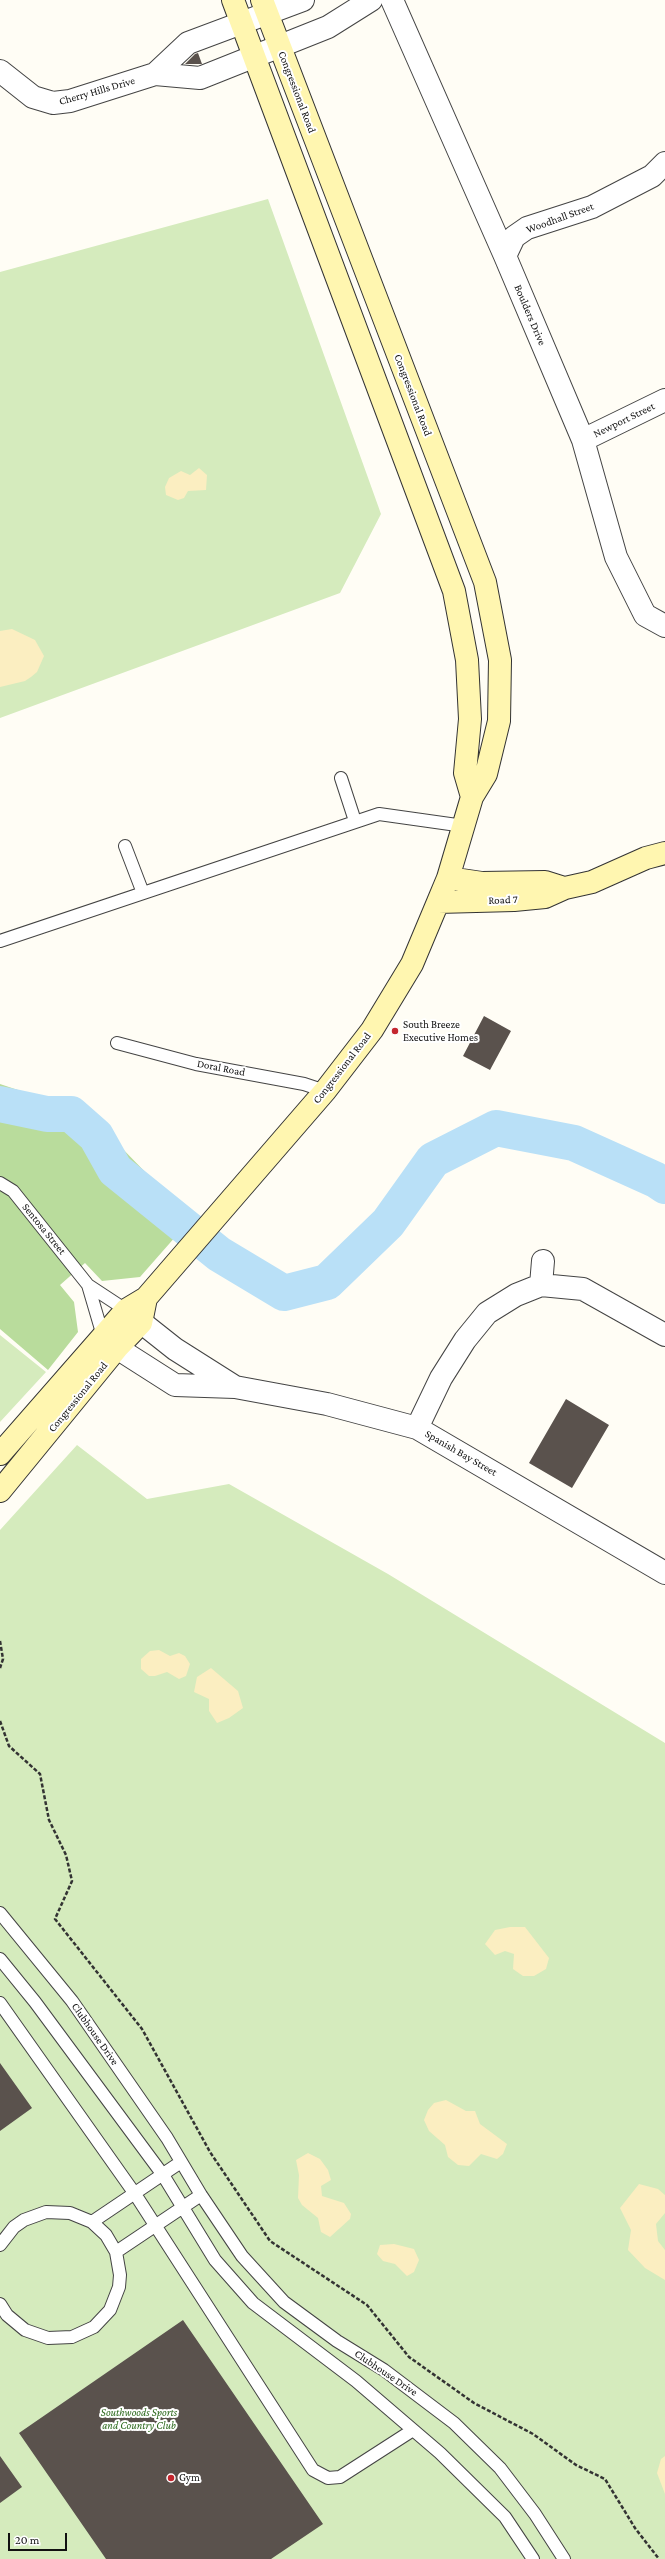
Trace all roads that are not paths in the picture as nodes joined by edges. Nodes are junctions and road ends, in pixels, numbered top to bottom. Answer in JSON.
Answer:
{"nodes":[{"id":1,"x":233,"y":0,"type":"edge"},
{"id":2,"x":303,"y":0,"type":"edge"},
{"id":3,"x":371,"y":0,"type":"edge"},
{"id":4,"x":392,"y":0,"type":"edge"},
{"id":5,"x":265,"y":7,"type":"edge"},
{"id":6,"x":242,"y":23,"type":"junction"},
{"id":7,"x":280,"y":46,"type":"junction"},
{"id":8,"x":254,"y":56,"type":"junction"},
{"id":9,"x":0,"y":71,"type":"edge"},
{"id":10,"x":155,"y":74,"type":"junction"},
{"id":11,"x":665,"y":163,"type":"edge"},
{"id":12,"x":505,"y":256,"type":"junction"},
{"id":13,"x":665,"y":400,"type":"edge"},
{"id":14,"x":583,"y":440,"type":"junction"},
{"id":15,"x":493,"y":625,"type":"junction"},
{"id":16,"x":665,"y":626,"type":"edge"},
{"id":17,"x":461,"y":629,"type":"junction"},
{"id":18,"x":341,"y":778,"type":"dead end"},
{"id":19,"x":472,"y":797,"type":"junction"},
{"id":20,"x":355,"y":821,"type":"junction"},
{"id":21,"x":464,"y":826,"type":"junction"},
{"id":22,"x":125,"y":846,"type":"dead end"},
{"id":23,"x":665,"y":853,"type":"edge"},
{"id":24,"x":448,"y":878,"type":"junction"},
{"id":25,"x":565,"y":888,"type":"junction"},
{"id":26,"x":142,"y":893,"type":"junction"},
{"id":27,"x":438,"y":902,"type":"junction"},
{"id":28,"x":0,"y":941,"type":"edge"},
{"id":29,"x":117,"y":1042,"type":"dead end"},
{"id":30,"x":325,"y":1091,"type":"junction"},
{"id":31,"x":0,"y":1183,"type":"edge"},
{"id":32,"x":543,"y":1261,"type":"dead end"},
{"id":33,"x":86,"y":1282,"type":"junction"},
{"id":34,"x":541,"y":1285,"type":"junction"},
{"id":35,"x":134,"y":1317,"type":"junction"},
{"id":36,"x":665,"y":1335,"type":"edge"},
{"id":37,"x":110,"y":1342,"type":"junction"},
{"id":38,"x":235,"y":1387,"type":"junction"},
{"id":39,"x":417,"y":1428,"type":"junction"},
{"id":40,"x":0,"y":1454,"type":"edge"},
{"id":41,"x":0,"y":1491,"type":"edge"},
{"id":42,"x":665,"y":1573,"type":"edge"},
{"id":43,"x":0,"y":1913,"type":"edge"},
{"id":44,"x":0,"y":1959,"type":"edge"},
{"id":45,"x":0,"y":2003,"type":"edge"},
{"id":46,"x":181,"y":2162,"type":"junction"},
{"id":47,"x":163,"y":2175,"type":"junction"},
{"id":48,"x":135,"y":2194,"type":"junction"},
{"id":49,"x":201,"y":2195,"type":"junction"},
{"id":50,"x":183,"y":2207,"type":"junction"},
{"id":51,"x":92,"y":2222,"type":"junction"},
{"id":52,"x":157,"y":2226,"type":"junction"},
{"id":53,"x":0,"y":2245,"type":"edge"},
{"id":54,"x":116,"y":2252,"type":"junction"},
{"id":55,"x":0,"y":2304,"type":"edge"},
{"id":56,"x":413,"y":2430,"type":"junction"},
{"id":57,"x":533,"y":2559,"type":"edge"},
{"id":58,"x":564,"y":2559,"type":"edge"}],
"edges":[{"from":1,"to":6,"type":"main road"},
{"from":2,"to":5,"type":"street","name":"Cherry Hills Drive"},
{"from":3,"to":7,"type":"street","name":"Cherry Hills Drive"},
{"from":4,"to":12,"type":"street","name":"Boulders Drive"},
{"from":5,"to":6,"type":"street","name":"Cherry Hills Drive"},
{"from":5,"to":7,"type":"main road","name":"Congressional Road"},
{"from":6,"to":8,"type":"main road"},
{"from":6,"to":10,"type":"street","name":"Cherry Hills Drive"},
{"from":7,"to":8,"type":"street","name":"Cherry Hills Drive"},
{"from":7,"to":15,"type":"main road","name":"Congressional Road"},
{"from":8,"to":10,"type":"street","name":"Cherry Hills Drive"},
{"from":8,"to":17,"type":"main road"},
{"from":9,"to":10,"type":"street","name":"Cherry Hills Drive"},
{"from":11,"to":12,"type":"street","name":"Woodhall Street"},
{"from":12,"to":14,"type":"street","name":"Boulders Drive"},
{"from":13,"to":14,"type":"street","name":"Newport Street"},
{"from":14,"to":16,"type":"street","name":"Boulders Drive"},
{"from":15,"to":17,"type":"main road"},
{"from":15,"to":19,"type":"main road","name":"Congressional Road"},
{"from":17,"to":19,"type":"main road"},
{"from":18,"to":20,"type":"lane"},
{"from":19,"to":21,"type":"main road","name":"Congressional Road"},
{"from":20,"to":21,"type":"lane"},
{"from":20,"to":26,"type":"lane"},
{"from":21,"to":24,"type":"main road","name":"Congressional Road"},
{"from":22,"to":26,"type":"lane"},
{"from":23,"to":25,"type":"main road","name":"Road 7"},
{"from":24,"to":25,"type":"main road","name":"Road 7"},
{"from":24,"to":27,"type":"main road","name":"Congressional Road"},
{"from":25,"to":27,"type":"main road","name":"Road 7"},
{"from":26,"to":28,"type":"lane"},
{"from":27,"to":30,"type":"main road","name":"Congressional Road"},
{"from":29,"to":30,"type":"lane","name":"Doral Road"},
{"from":30,"to":35,"type":"main road","name":"Congressional Road"},
{"from":31,"to":33,"type":"lane","name":"Sentosa Street"},
{"from":32,"to":34,"type":"street"},
{"from":33,"to":35,"type":"lane"},
{"from":33,"to":37,"type":"lane"},
{"from":34,"to":36,"type":"street"},
{"from":34,"to":39,"type":"street"},
{"from":35,"to":37,"type":"main road","name":"Congressional Road"},
{"from":35,"to":38,"type":"street","name":"Spanish Bay Street"},
{"from":37,"to":38,"type":"street","name":"Spanish Bay Street"},
{"from":37,"to":40,"type":"main road","name":"Congressional Road"},
{"from":37,"to":41,"type":"main road","name":"Congressional Road"},
{"from":38,"to":39,"type":"street","name":"Spanish Bay Street"},
{"from":39,"to":42,"type":"street","name":"Spanish Bay Street"},
{"from":43,"to":46,"type":"lane","name":"Clubhouse Drive"},
{"from":44,"to":47,"type":"lane","name":"Clubhouse Drive"},
{"from":45,"to":48,"type":"lane"},
{"from":46,"to":47,"type":"lane"},
{"from":46,"to":49,"type":"lane","name":"Clubhouse Drive"},
{"from":47,"to":48,"type":"lane"},
{"from":47,"to":50,"type":"lane","name":"Clubhouse Drive"},
{"from":48,"to":51,"type":"lane"},
{"from":48,"to":52,"type":"lane"},
{"from":49,"to":50,"type":"lane"},
{"from":49,"to":58,"type":"lane","name":"Clubhouse Drive"},
{"from":50,"to":52,"type":"lane"},
{"from":50,"to":56,"type":"lane","name":"Clubhouse Drive"},
{"from":51,"to":53,"type":"lane"},
{"from":51,"to":54,"type":"lane"},
{"from":52,"to":54,"type":"lane"},
{"from":52,"to":56,"type":"lane"},
{"from":54,"to":55,"type":"lane"},
{"from":56,"to":57,"type":"lane","name":"Clubhouse Drive"}]}
